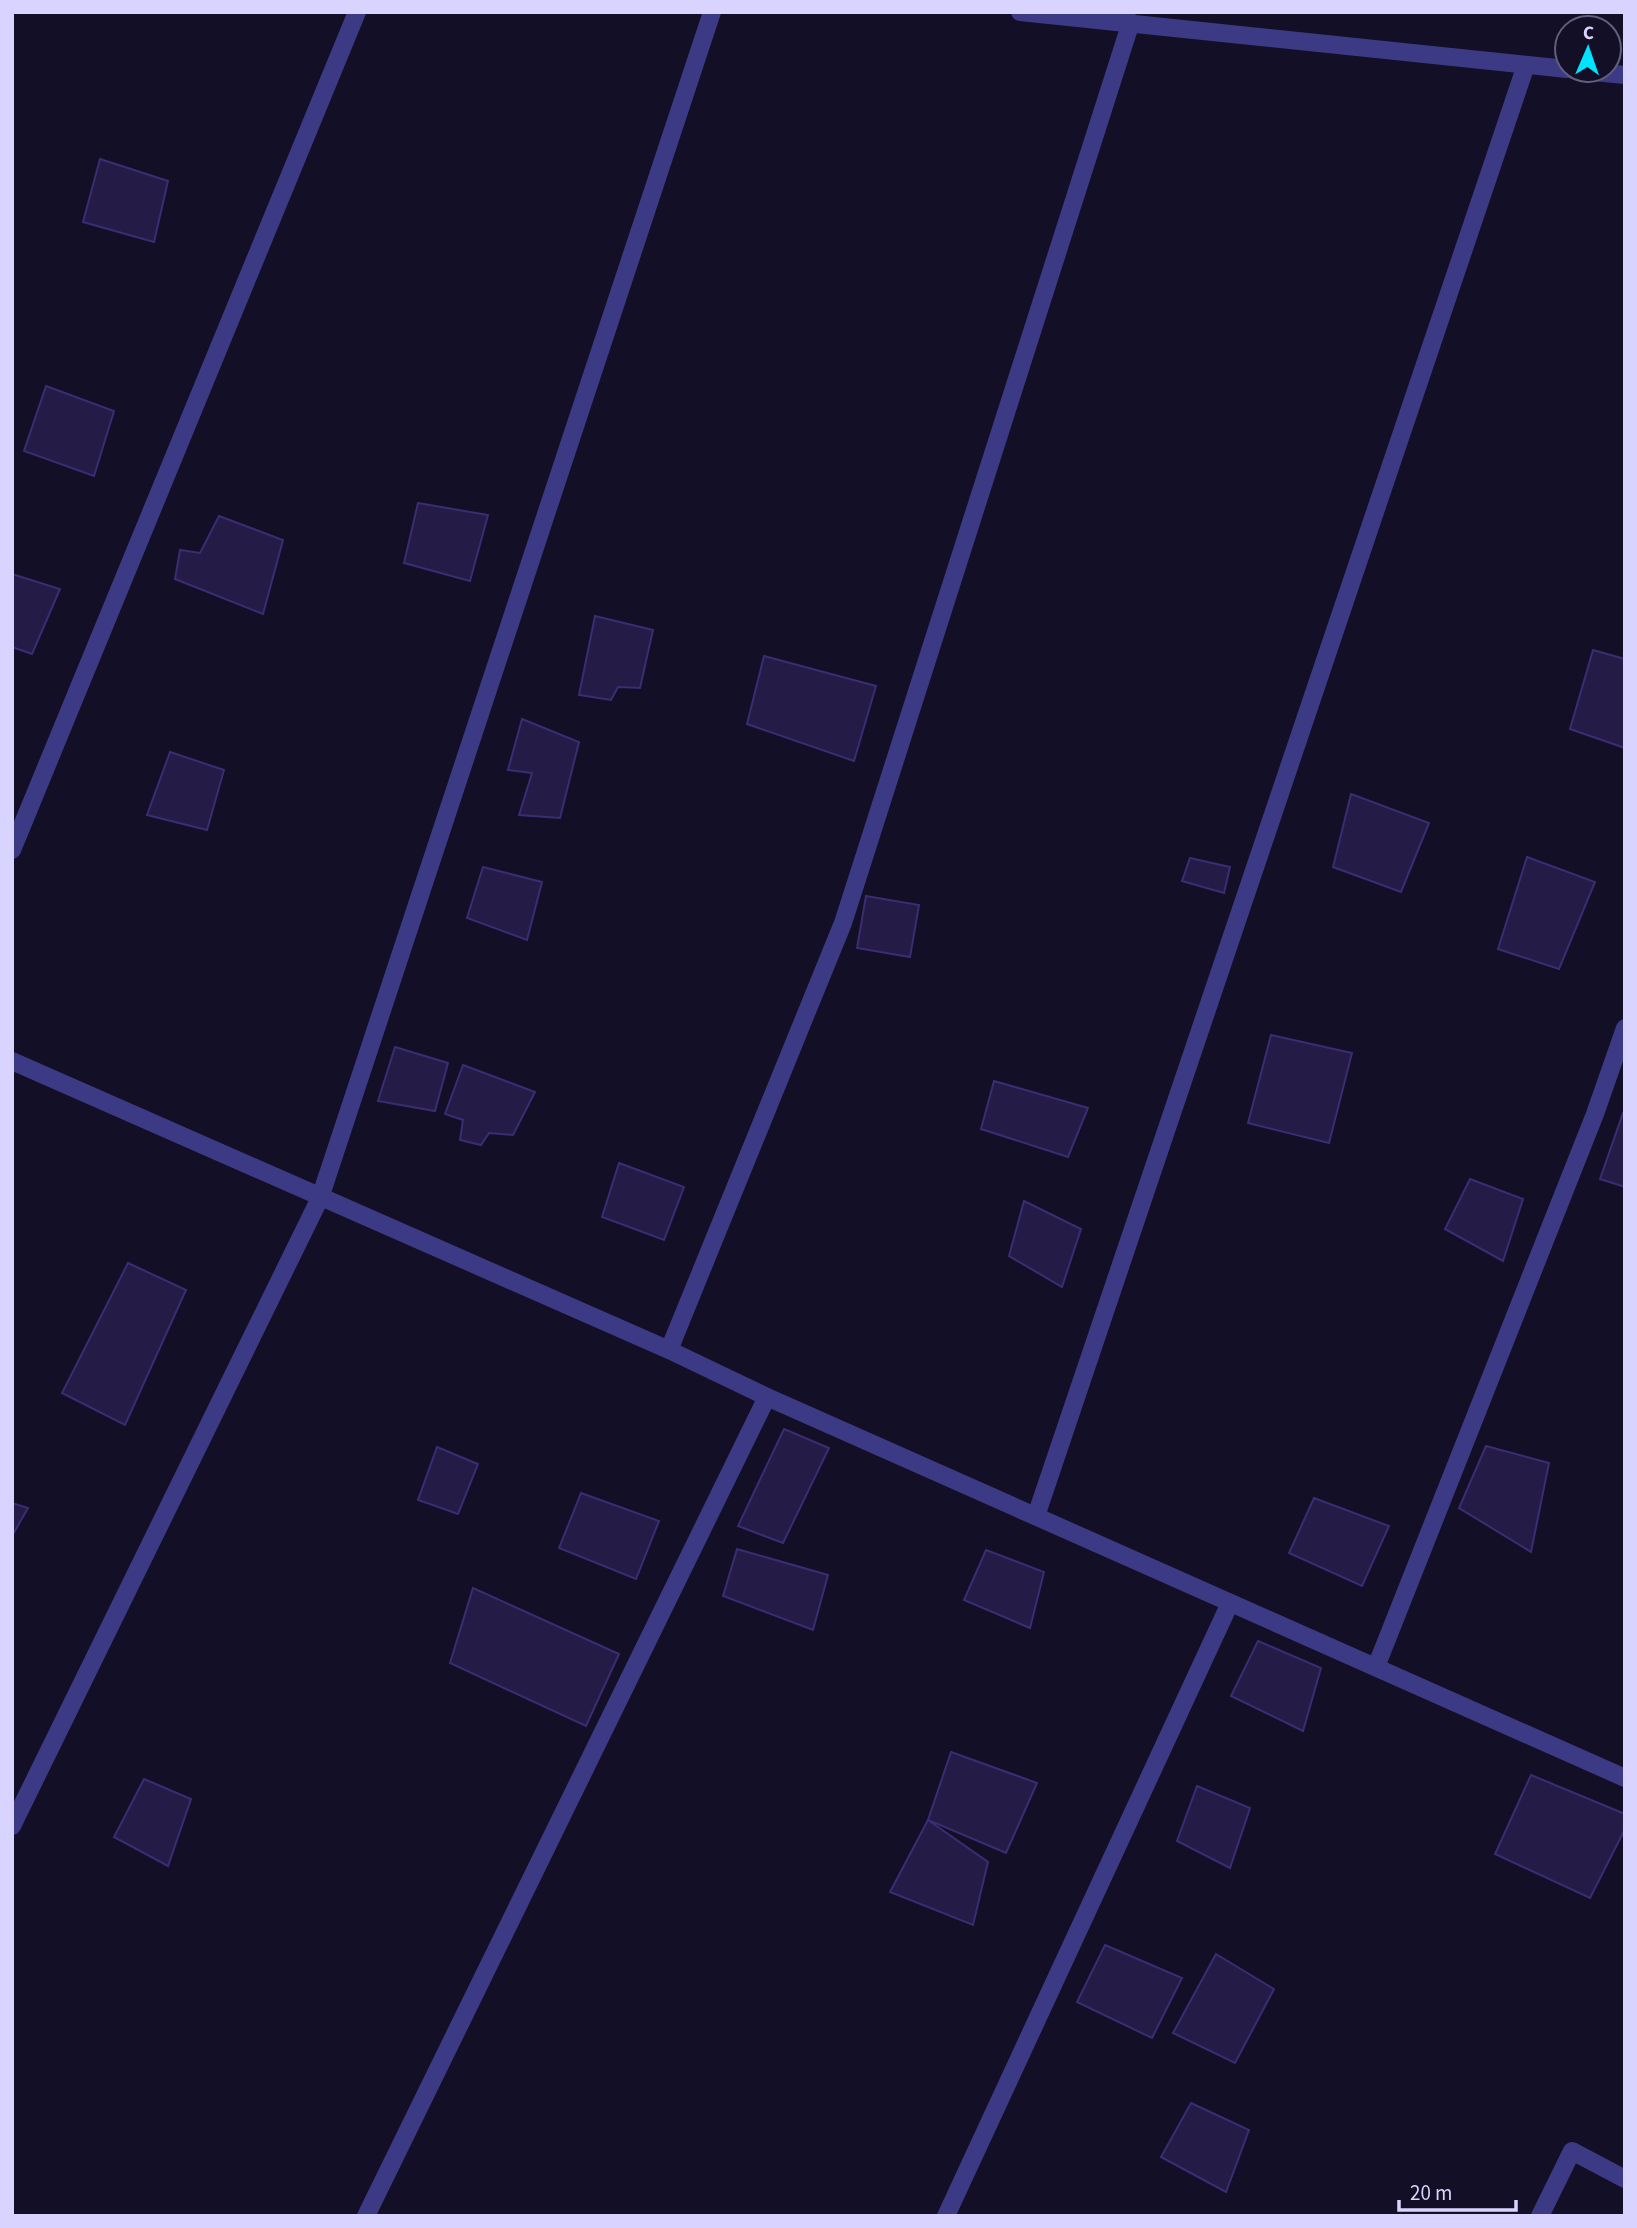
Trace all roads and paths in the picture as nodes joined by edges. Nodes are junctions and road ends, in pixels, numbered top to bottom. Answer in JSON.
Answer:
{"nodes":[{"id":1,"x":357,"y":12,"type":"edge"},
{"id":2,"x":712,"y":12,"type":"edge"},
{"id":3,"x":1020,"y":12,"type":"edge"},
{"id":4,"x":1131,"y":22,"type":"junction"},
{"id":5,"x":1526,"y":65,"type":"junction"},
{"id":6,"x":1553,"y":68,"type":"edge"},
{"id":7,"x":12,"y":850,"type":"edge"},
{"id":8,"x":1625,"y":1028,"type":"edge"},
{"id":9,"x":12,"y":1061,"type":"edge"},
{"id":10,"x":320,"y":1198,"type":"junction"},
{"id":11,"x":669,"y":1350,"type":"junction"},
{"id":12,"x":767,"y":1397,"type":"junction"},
{"id":13,"x":1036,"y":1516,"type":"junction"},
{"id":14,"x":1230,"y":1602,"type":"junction"},
{"id":15,"x":1376,"y":1667,"type":"junction"},
{"id":16,"x":1625,"y":1778,"type":"edge"},
{"id":17,"x":12,"y":1825,"type":"edge"},
{"id":18,"x":1625,"y":2179,"type":"edge"},
{"id":19,"x":366,"y":2216,"type":"edge"},
{"id":20,"x":946,"y":2216,"type":"edge"},
{"id":21,"x":1540,"y":2216,"type":"edge"}],
"edges":[{"from":1,"to":7,"type":"street"},
{"from":2,"to":10,"type":"street"},
{"from":3,"to":4,"type":"street"},
{"from":4,"to":5,"type":"street"},
{"from":4,"to":11,"type":"street"},
{"from":5,"to":6,"type":"street"},
{"from":5,"to":13,"type":"street"},
{"from":8,"to":15,"type":"street"},
{"from":9,"to":10,"type":"street"},
{"from":10,"to":11,"type":"street"},
{"from":10,"to":17,"type":"street"},
{"from":11,"to":12,"type":"street"},
{"from":12,"to":13,"type":"street"},
{"from":12,"to":19,"type":"street"},
{"from":13,"to":14,"type":"street"},
{"from":14,"to":15,"type":"street"},
{"from":14,"to":20,"type":"street"},
{"from":15,"to":16,"type":"street"},
{"from":18,"to":21,"type":"street"}]}
